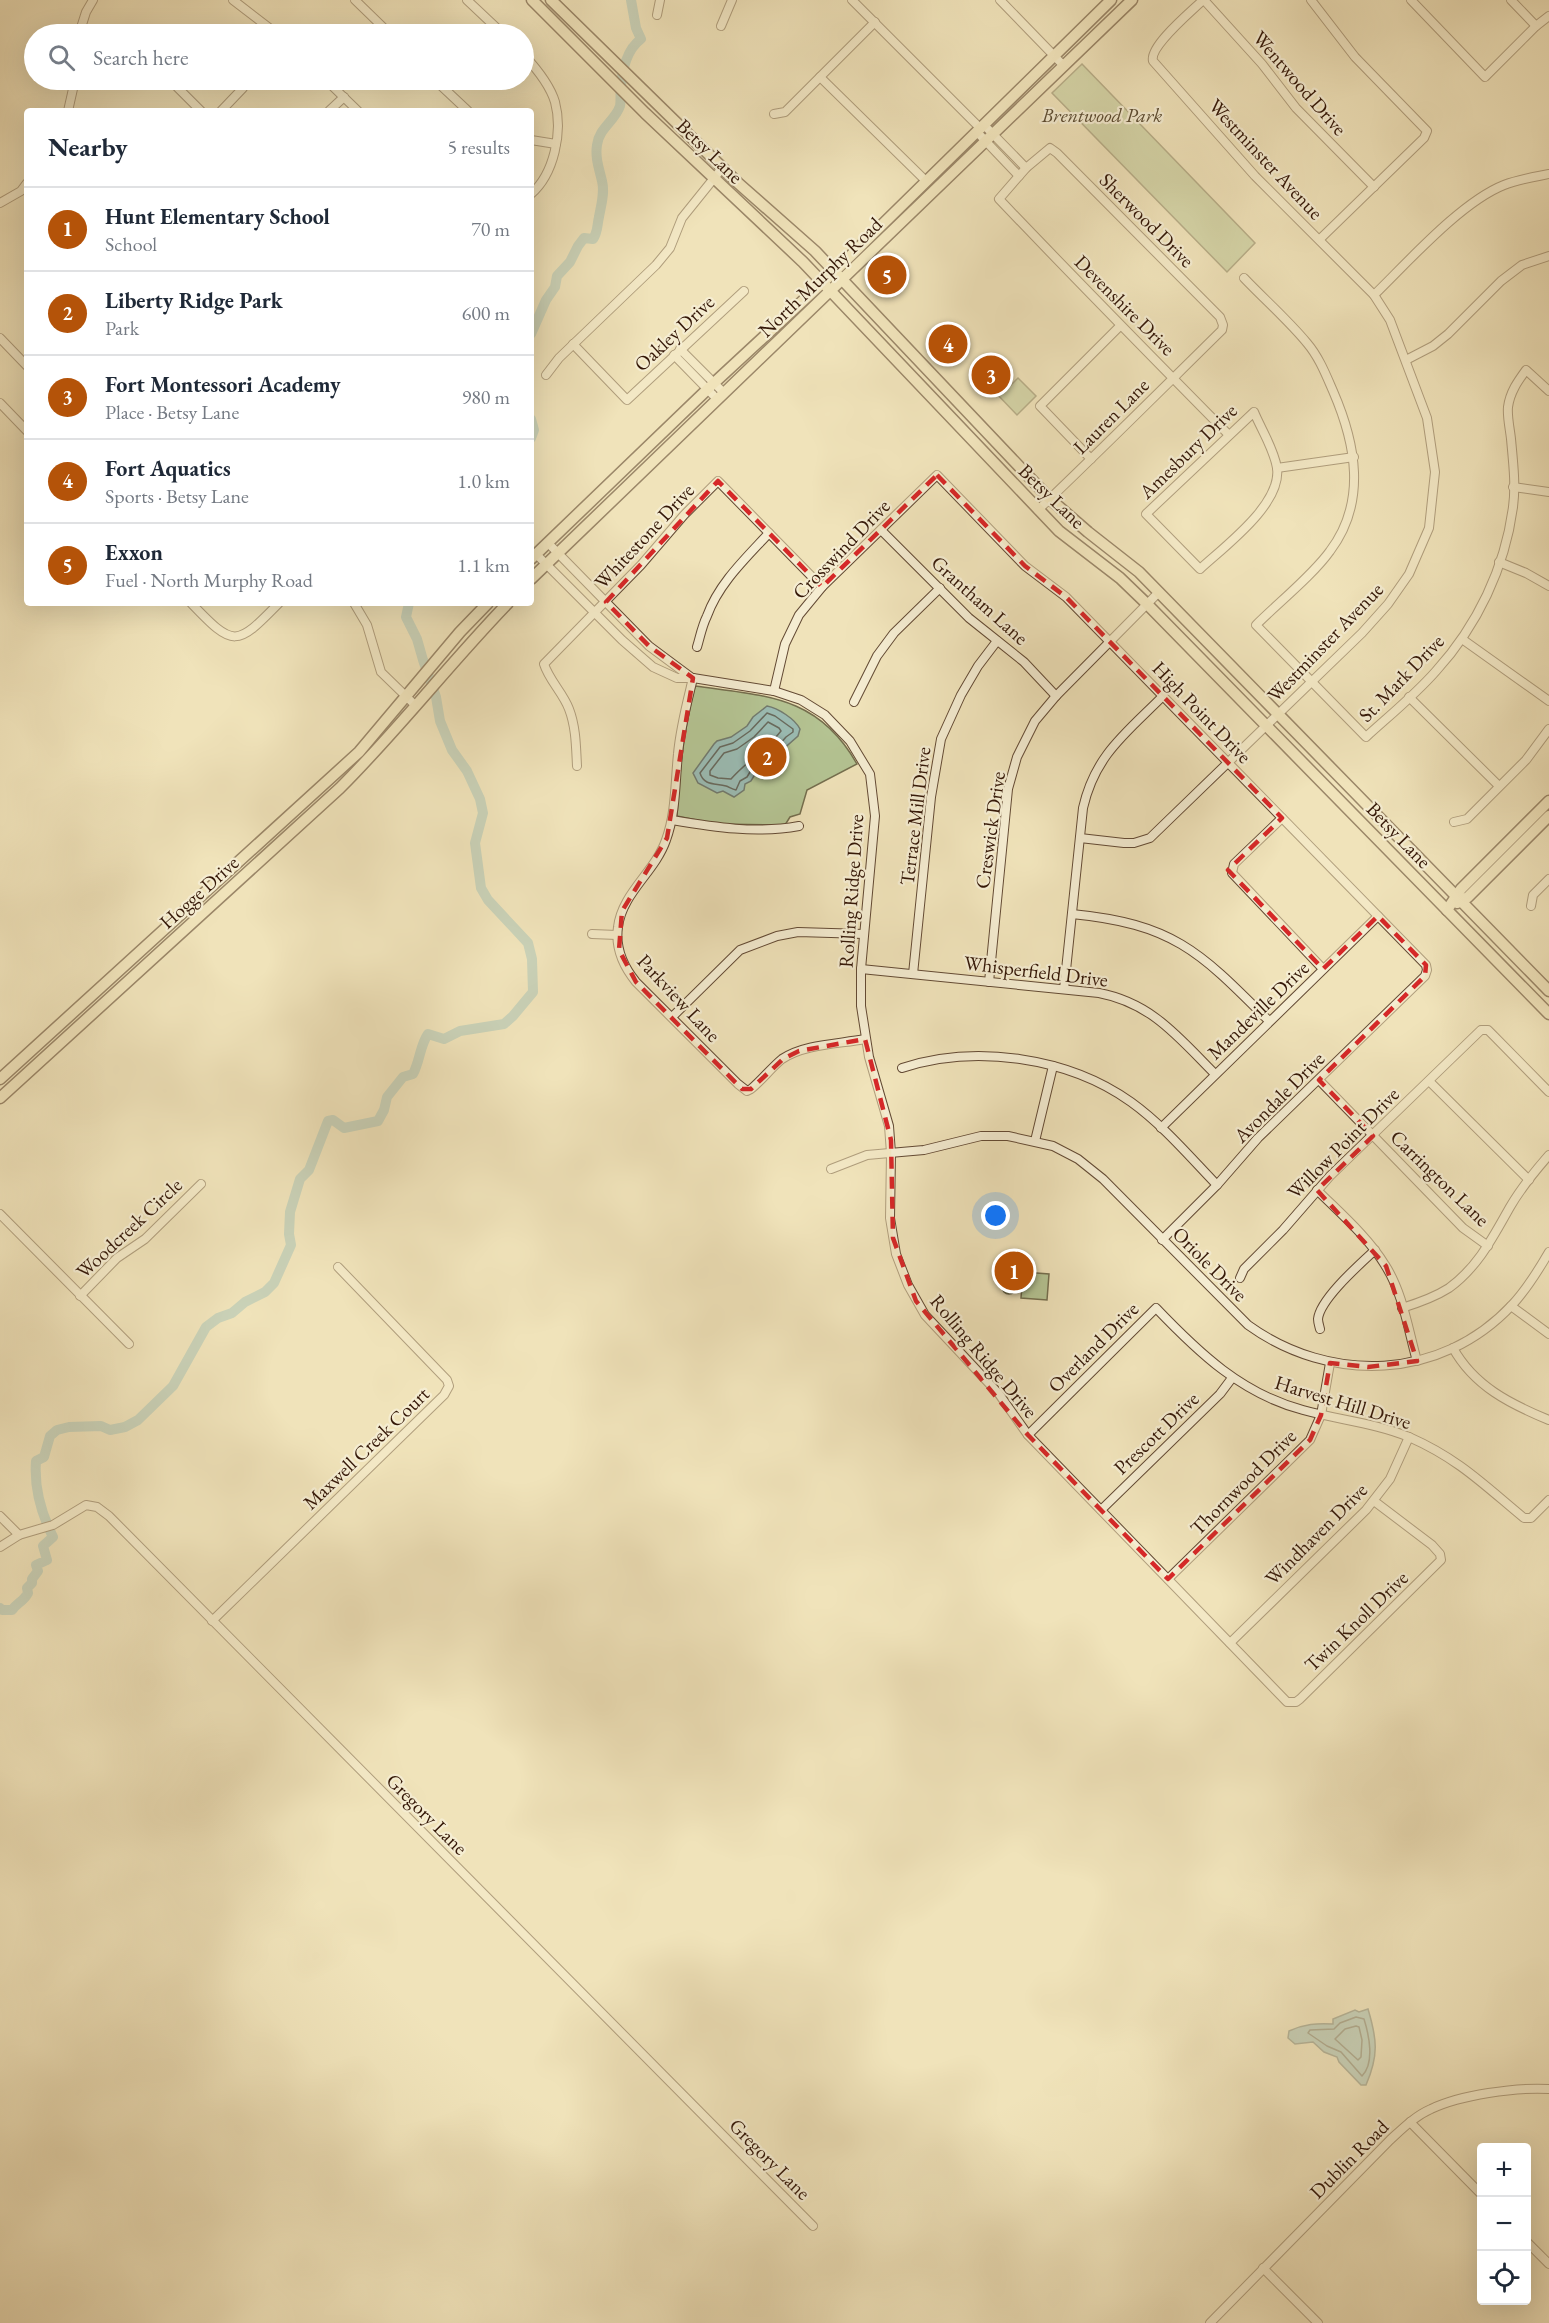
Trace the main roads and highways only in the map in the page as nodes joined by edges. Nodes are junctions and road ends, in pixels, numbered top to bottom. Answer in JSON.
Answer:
{"nodes":[{"id":1,"x":532,"y":0,"type":"edge"},
{"id":2,"x":551,"y":0,"type":"edge"},
{"id":3,"x":1111,"y":0,"type":"edge"},
{"id":4,"x":1132,"y":0,"type":"edge"},
{"id":5,"x":835,"y":271,"type":"junction"},
{"id":6,"x":843,"y":280,"type":"junction"},
{"id":7,"x":822,"y":283,"type":"junction"},
{"id":8,"x":831,"y":292,"type":"junction"},
{"id":9,"x":908,"y":347,"type":"junction"},
{"id":10,"x":896,"y":358,"type":"junction"},
{"id":11,"x":976,"y":419,"type":"junction"},
{"id":12,"x":964,"y":431,"type":"junction"},
{"id":13,"x":534,"y":557,"type":"edge"},
{"id":14,"x":534,"y":576,"type":"edge"},
{"id":15,"x":485,"y":606,"type":"edge"},
{"id":16,"x":505,"y":606,"type":"edge"},
{"id":17,"x":1549,"y":801,"type":"edge"},
{"id":18,"x":1549,"y":816,"type":"edge"},
{"id":19,"x":1379,"y":817,"type":"junction"},
{"id":20,"x":1368,"y":828,"type":"junction"},
{"id":21,"x":210,"y":889,"type":"junction"},
{"id":22,"x":219,"y":898,"type":"junction"},
{"id":23,"x":1459,"y":899,"type":"junction"},
{"id":24,"x":1447,"y":910,"type":"junction"},
{"id":25,"x":1549,"y":991,"type":"edge"},
{"id":26,"x":1549,"y":1014,"type":"edge"},
{"id":27,"x":56,"y":1028,"type":"junction"},
{"id":28,"x":65,"y":1037,"type":"junction"},
{"id":29,"x":0,"y":1079,"type":"edge"},
{"id":30,"x":0,"y":1098,"type":"edge"}],
"edges":[{"from":1,"to":7,"type":"main road","name":"Betsy Lane"},
{"from":2,"to":5,"type":"main road","name":"Betsy Lane"},
{"from":3,"to":5,"type":"main road","name":"North Murphy Road"},
{"from":4,"to":6,"type":"main road","name":"North Murphy Road"},
{"from":5,"to":6,"type":"main road","name":"Betsy Lane"},
{"from":5,"to":7,"type":"main road","name":"North Murphy Road"},
{"from":6,"to":8,"type":"main road","name":"North Murphy Road"},
{"from":6,"to":9,"type":"main road","name":"Betsy Lane"},
{"from":7,"to":8,"type":"main road","name":"Betsy Lane"},
{"from":7,"to":13,"type":"main road","name":"North Murphy Road"},
{"from":8,"to":10,"type":"main road","name":"Betsy Lane"},
{"from":8,"to":14,"type":"main road","name":"North Murphy Road"},
{"from":9,"to":10,"type":"main road"},
{"from":9,"to":11,"type":"main road","name":"Betsy Lane"},
{"from":10,"to":12,"type":"main road","name":"Betsy Lane"},
{"from":11,"to":12,"type":"main road"},
{"from":11,"to":19,"type":"main road","name":"Betsy Lane"},
{"from":12,"to":20,"type":"main road","name":"Betsy Lane"},
{"from":15,"to":21,"type":"main road","name":"Hogge Drive"},
{"from":16,"to":22,"type":"main road","name":"Hogge Drive"},
{"from":17,"to":23,"type":"main road"},
{"from":18,"to":23,"type":"main road"},
{"from":19,"to":20,"type":"main road"},
{"from":19,"to":23,"type":"main road","name":"Betsy Lane"},
{"from":20,"to":24,"type":"main road","name":"Betsy Lane"},
{"from":21,"to":22,"type":"main road"},
{"from":21,"to":27,"type":"main road","name":"Hogge Drive"},
{"from":22,"to":28,"type":"main road","name":"Hogge Drive"},
{"from":23,"to":24,"type":"main road"},
{"from":23,"to":25,"type":"main road","name":"Betsy Lane"},
{"from":24,"to":26,"type":"main road","name":"Betsy Lane"},
{"from":27,"to":28,"type":"main road"},
{"from":27,"to":29,"type":"main road","name":"Hogge Drive"},
{"from":28,"to":30,"type":"main road","name":"Hogge Drive"}]}
